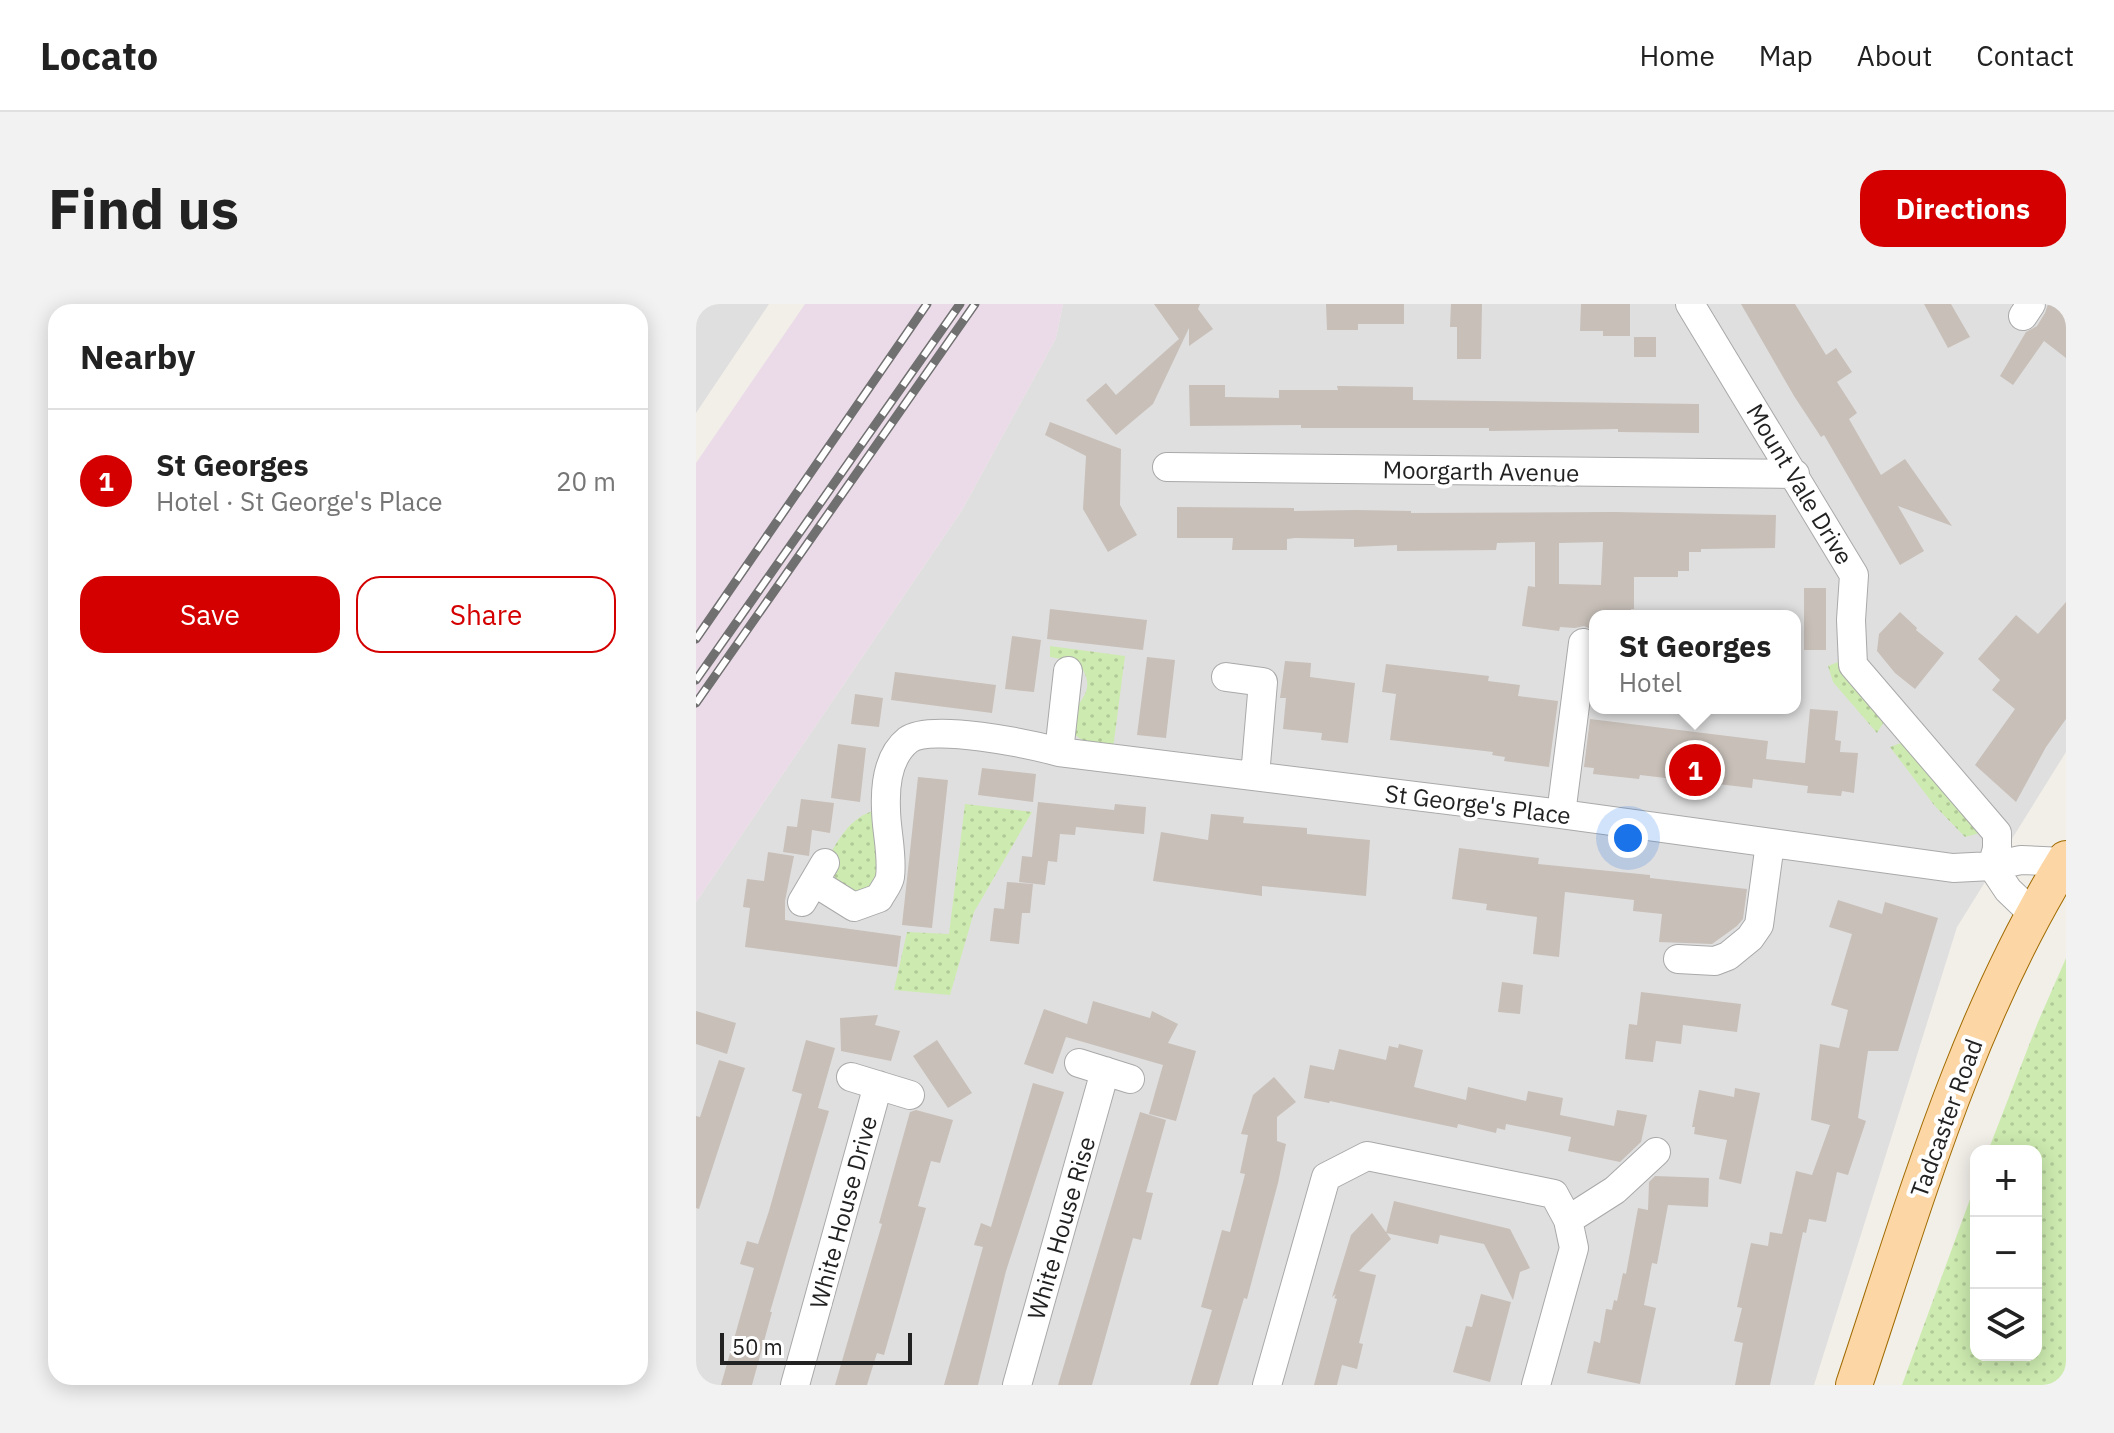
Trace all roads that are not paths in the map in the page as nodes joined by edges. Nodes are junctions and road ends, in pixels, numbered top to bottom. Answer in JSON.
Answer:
{"nodes":[{"id":1,"x":1690,"y":304,"type":"edge"},
{"id":2,"x":1167,"y":467,"type":"dead end"},
{"id":3,"x":1795,"y":474,"type":"junction"},
{"id":4,"x":1583,"y":643,"type":"dead end"},
{"id":5,"x":1068,"y":671,"type":"dead end"},
{"id":6,"x":1226,"y":677,"type":"dead end"},
{"id":7,"x":1059,"y":752,"type":"junction"},
{"id":8,"x":1255,"y":776,"type":"junction"},
{"id":9,"x":1561,"y":814,"type":"junction"},
{"id":10,"x":1770,"y":843,"type":"junction"},
{"id":11,"x":2065,"y":860,"type":"edge"},
{"id":12,"x":1992,"y":866,"type":"junction"},
{"id":13,"x":814,"y":882,"type":"dead end"},
{"id":14,"x":2034,"y":915,"type":"junction"},
{"id":15,"x":1678,"y":959,"type":"dead end"},
{"id":16,"x":1105,"y":1071,"type":"dead end"},
{"id":17,"x":910,"y":1095,"type":"dead end"},
{"id":18,"x":1656,"y":1152,"type":"dead end"},
{"id":19,"x":1568,"y":1220,"type":"junction"},
{"id":20,"x":795,"y":1385,"type":"edge"},
{"id":21,"x":1017,"y":1385,"type":"edge"},
{"id":22,"x":1267,"y":1385,"type":"edge"},
{"id":23,"x":1536,"y":1385,"type":"edge"},
{"id":24,"x":1854,"y":1385,"type":"edge"}],
"edges":[{"from":1,"to":3,"type":"street","name":"Mount Vale Drive"},
{"from":2,"to":3,"type":"street","name":"Moorgarth Avenue"},
{"from":3,"to":12,"type":"street","name":"Mount Vale Drive"},
{"from":4,"to":9,"type":"street"},
{"from":5,"to":7,"type":"street"},
{"from":6,"to":8,"type":"street"},
{"from":7,"to":8,"type":"street","name":"St George's Place"},
{"from":7,"to":13,"type":"street","name":"St George's Place"},
{"from":8,"to":9,"type":"street","name":"St George's Place"},
{"from":9,"to":10,"type":"street","name":"St George's Place"},
{"from":10,"to":12,"type":"street","name":"St George's Place"},
{"from":10,"to":15,"type":"street"},
{"from":11,"to":12,"type":"street","name":"St George's Place"},
{"from":11,"to":14,"type":"main road","name":"Tadcaster Road"},
{"from":12,"to":14,"type":"street"},
{"from":14,"to":24,"type":"main road","name":"Tadcaster Road"},
{"from":16,"to":21,"type":"street","name":"White House Rise"},
{"from":17,"to":20,"type":"street","name":"White House Drive"},
{"from":18,"to":19,"type":"street"},
{"from":19,"to":22,"type":"street"},
{"from":19,"to":23,"type":"street"}]}
